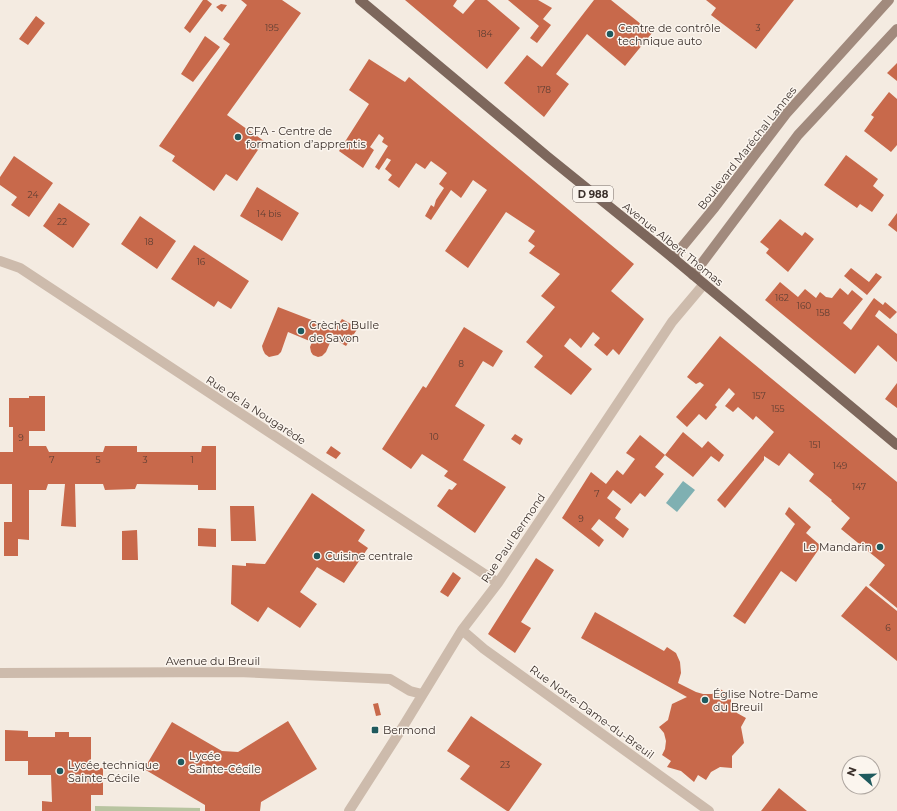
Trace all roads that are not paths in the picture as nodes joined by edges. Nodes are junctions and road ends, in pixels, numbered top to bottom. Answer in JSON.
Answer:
{"nodes":[{"id":1,"x":360,"y":0,"type":"edge"},
{"id":2,"x":889,"y":0,"type":"edge"},
{"id":3,"x":897,"y":29,"type":"edge"},
{"id":4,"x":674,"y":258,"type":"junction"},
{"id":5,"x":0,"y":261,"type":"edge"},
{"id":6,"x":693,"y":274,"type":"junction"},
{"id":7,"x":704,"y":284,"type":"junction"},
{"id":8,"x":897,"y":445,"type":"edge"},
{"id":9,"x":498,"y":583,"type":"junction"},
{"id":10,"x":462,"y":630,"type":"junction"},
{"id":11,"x":0,"y":673,"type":"edge"},
{"id":12,"x":422,"y":694,"type":"junction"},
{"id":13,"x":349,"y":811,"type":"edge"},
{"id":14,"x":709,"y":811,"type":"edge"}],
"edges":[{"from":1,"to":4,"type":"main road","name":"Avenue Albert Thomas","number":"D 988"},
{"from":2,"to":4,"type":"main road","name":"Boulevard Maréchal Lannes"},
{"from":3,"to":6,"type":"main road"},
{"from":4,"to":6,"type":"main road","name":"Avenue Albert Thomas"},
{"from":5,"to":9,"type":"street","name":"Rue de la Nougarède"},
{"from":6,"to":7,"type":"main road","name":"Avenue Albert Thomas"},
{"from":7,"to":8,"type":"main road","name":"Avenue Albert Thomas"},
{"from":7,"to":9,"type":"street","name":"Rue Paul Bermond"},
{"from":9,"to":10,"type":"street","name":"Rue Paul Bermond"},
{"from":10,"to":12,"type":"street","name":"Rue Paul Bermond"},
{"from":10,"to":14,"type":"street","name":"Rue Notre-Dame-du-Breuil"},
{"from":11,"to":12,"type":"street","name":"Avenue du Breuil"},
{"from":12,"to":13,"type":"street","name":"Rue Paul Bermond"}]}
